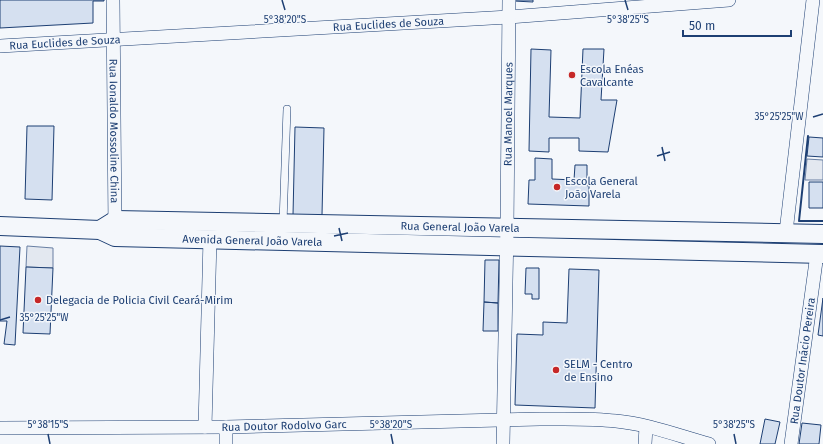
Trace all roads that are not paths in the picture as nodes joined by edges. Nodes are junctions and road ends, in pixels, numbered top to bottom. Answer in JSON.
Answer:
{"nodes":[{"id":1,"x":113,"y":0,"type":"edge"},
{"id":2,"x":509,"y":0,"type":"edge"},
{"id":3,"x":729,"y":0,"type":"edge"},
{"id":4,"x":813,"y":0,"type":"edge"},
{"id":5,"x":683,"y":2,"type":"edge"},
{"id":6,"x":508,"y":17,"type":"junction"},
{"id":7,"x":114,"y":40,"type":"junction"},
{"id":8,"x":0,"y":46,"type":"edge"},
{"id":9,"x":287,"y":109,"type":"dead end"},
{"id":10,"x":283,"y":224,"type":"junction"},
{"id":11,"x":0,"y":226,"type":"edge"},
{"id":12,"x":507,"y":228,"type":"junction"},
{"id":13,"x":110,"y":229,"type":"junction"},
{"id":14,"x":786,"y":232,"type":"junction"},
{"id":15,"x":823,"y":234,"type":"edge"},
{"id":16,"x":210,"y":239,"type":"junction"},
{"id":17,"x":506,"y":246,"type":"junction"},
{"id":18,"x":820,"y":254,"type":"edge"},
{"id":19,"x":504,"y":420,"type":"junction"},
{"id":20,"x":205,"y":427,"type":"junction"},
{"id":21,"x":226,"y":427,"type":"junction"},
{"id":22,"x":646,"y":427,"type":"junction"},
{"id":23,"x":0,"y":428,"type":"edge"},
{"id":24,"x":226,"y":444,"type":"edge"},
{"id":25,"x":503,"y":444,"type":"edge"},
{"id":26,"x":645,"y":444,"type":"edge"},
{"id":27,"x":709,"y":444,"type":"edge"},
{"id":28,"x":791,"y":444,"type":"edge"}],
"edges":[{"from":1,"to":7,"type":"street","name":"Rua Ionaldo Mossoline China"},
{"from":2,"to":6,"type":"street","name":"Rua Manoel Marques"},
{"from":3,"to":5,"type":"street","name":"Rua Euclides de Souza"},
{"from":4,"to":14,"type":"street"},
{"from":5,"to":6,"type":"street","name":"Rua Euclides de Souza"},
{"from":6,"to":7,"type":"street","name":"Rua Euclides de Souza"},
{"from":6,"to":12,"type":"street","name":"Rua Manoel Marques"},
{"from":7,"to":8,"type":"street","name":"Rua Euclides de Souza"},
{"from":7,"to":13,"type":"street","name":"Rua Ionaldo Mossoline China"},
{"from":9,"to":10,"type":"lane"},
{"from":10,"to":12,"type":"main road","name":"Rua General João Varela"},
{"from":10,"to":13,"type":"main road","name":"Rua General João Varela"},
{"from":11,"to":13,"type":"main road","name":"Avenida General João Varela"},
{"from":12,"to":14,"type":"main road","name":"Rua General João Varela"},
{"from":12,"to":17,"type":"street","name":"Rua Manoel Marques"},
{"from":13,"to":16,"type":"main road","name":"Avenida General João Varela"},
{"from":14,"to":15,"type":"main road","name":"Rua General João Varela"},
{"from":16,"to":17,"type":"main road","name":"Avenida General João Varela"},
{"from":16,"to":20,"type":"street"},
{"from":17,"to":18,"type":"main road","name":"Rua General João Varela"},
{"from":17,"to":19,"type":"street"},
{"from":18,"to":28,"type":"street","name":"Rua Doutor Inácio Pereira"},
{"from":19,"to":21,"type":"street","name":"Rua Doutor Rodolvo Garc"},
{"from":19,"to":22,"type":"street","name":"Rua Doutor Rodolvo Garc"},
{"from":19,"to":25,"type":"street"},
{"from":20,"to":21,"type":"street","name":"Rua Doutor Rodolvo Garc"},
{"from":20,"to":23,"type":"street","name":"Rua Doutor Rodolvo Garc"},
{"from":21,"to":24,"type":"street"},
{"from":22,"to":26,"type":"street"},
{"from":22,"to":27,"type":"street","name":"Rua Doutor Rodolvo Garc"}]}
